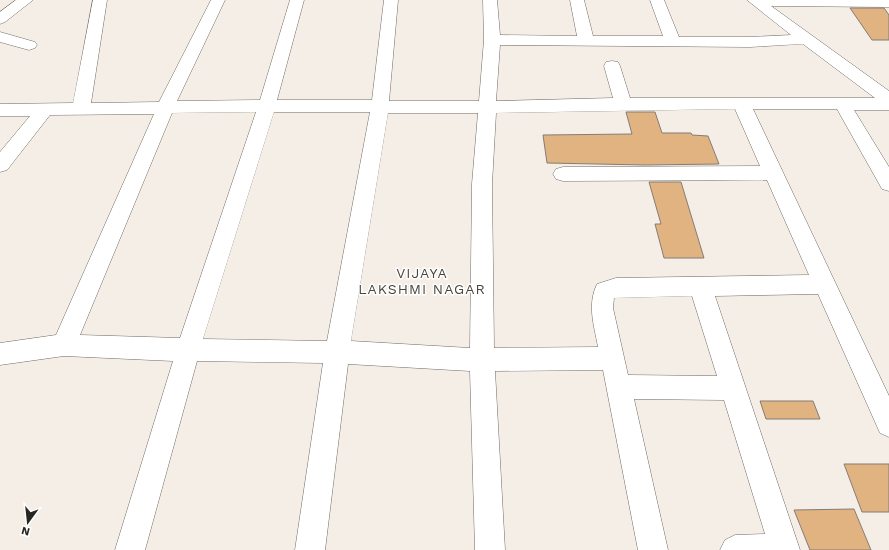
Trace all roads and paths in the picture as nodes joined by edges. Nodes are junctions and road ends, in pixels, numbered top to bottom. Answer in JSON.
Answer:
{"nodes":[{"id":1,"x":26,"y":0,"type":"edge"},
{"id":2,"x":100,"y":0,"type":"edge"},
{"id":3,"x":218,"y":0,"type":"edge"},
{"id":4,"x":297,"y":0,"type":"edge"},
{"id":5,"x":391,"y":0,"type":"edge"},
{"id":6,"x":490,"y":0,"type":"edge"},
{"id":7,"x":577,"y":0,"type":"edge"},
{"id":8,"x":657,"y":0,"type":"edge"},
{"id":9,"x":754,"y":0,"type":"edge"},
{"id":10,"x":889,"y":3,"type":"edge"},
{"id":11,"x":0,"y":19,"type":"edge"},
{"id":12,"x":0,"y":37,"type":"edge"},
{"id":13,"x":806,"y":39,"type":"junction"},
{"id":14,"x":492,"y":40,"type":"junction"},
{"id":15,"x":673,"y":41,"type":"junction"},
{"id":16,"x":586,"y":42,"type":"junction"},
{"id":17,"x":29,"y":45,"type":"dead end"},
{"id":18,"x":612,"y":66,"type":"dead end"},
{"id":19,"x":889,"y":100,"type":"edge"},
{"id":20,"x":741,"y":103,"type":"junction"},
{"id":21,"x":623,"y":104,"type":"junction"},
{"id":22,"x":889,"y":104,"type":"edge"},
{"id":23,"x":843,"y":105,"type":"junction"},
{"id":24,"x":267,"y":106,"type":"junction"},
{"id":25,"x":488,"y":107,"type":"junction"},
{"id":26,"x":82,"y":108,"type":"junction"},
{"id":27,"x":165,"y":108,"type":"junction"},
{"id":28,"x":380,"y":108,"type":"junction"},
{"id":29,"x":45,"y":109,"type":"junction"},
{"id":30,"x":0,"y":110,"type":"edge"},
{"id":31,"x":0,"y":165,"type":"edge"},
{"id":32,"x":773,"y":173,"type":"junction"},
{"id":33,"x":563,"y":174,"type":"dead end"},
{"id":34,"x":889,"y":184,"type":"edge"},
{"id":35,"x":824,"y":284,"type":"junction"},
{"id":36,"x":700,"y":285,"type":"junction"},
{"id":37,"x":64,"y":345,"type":"junction"},
{"id":38,"x":188,"y":350,"type":"junction"},
{"id":39,"x":337,"y":352,"type":"junction"},
{"id":40,"x":0,"y":354,"type":"edge"},
{"id":41,"x":613,"y":358,"type":"junction"},
{"id":42,"x":482,"y":360,"type":"junction"},
{"id":43,"x":619,"y":387,"type":"junction"},
{"id":44,"x":733,"y":388,"type":"junction"},
{"id":45,"x":889,"y":424,"type":"edge"},
{"id":46,"x":785,"y":549,"type":"edge"},
{"id":47,"x":130,"y":550,"type":"edge"},
{"id":48,"x":310,"y":550,"type":"edge"},
{"id":49,"x":490,"y":550,"type":"edge"},
{"id":50,"x":653,"y":550,"type":"edge"},
{"id":51,"x":735,"y":550,"type":"edge"}],
"edges":[{"from":1,"to":11,"type":"street"},
{"from":2,"to":26,"type":"street"},
{"from":3,"to":27,"type":"street"},
{"from":4,"to":24,"type":"street"},
{"from":5,"to":28,"type":"street"},
{"from":6,"to":14,"type":"street"},
{"from":7,"to":16,"type":"street"},
{"from":8,"to":15,"type":"street"},
{"from":9,"to":10,"type":"street"},
{"from":9,"to":13,"type":"street"},
{"from":12,"to":17,"type":"street"},
{"from":13,"to":15,"type":"street"},
{"from":13,"to":19,"type":"street"},
{"from":14,"to":16,"type":"street"},
{"from":14,"to":25,"type":"street"},
{"from":15,"to":16,"type":"street"},
{"from":18,"to":21,"type":"street"},
{"from":20,"to":21,"type":"street"},
{"from":20,"to":23,"type":"street"},
{"from":20,"to":32,"type":"street"},
{"from":21,"to":25,"type":"street"},
{"from":22,"to":23,"type":"street"},
{"from":23,"to":34,"type":"street"},
{"from":24,"to":27,"type":"street"},
{"from":24,"to":28,"type":"street"},
{"from":24,"to":38,"type":"street"},
{"from":25,"to":28,"type":"street"},
{"from":25,"to":42,"type":"street"},
{"from":26,"to":27,"type":"street"},
{"from":26,"to":29,"type":"street"},
{"from":27,"to":37,"type":"street"},
{"from":28,"to":39,"type":"street"},
{"from":29,"to":30,"type":"street"},
{"from":29,"to":31,"type":"street"},
{"from":32,"to":33,"type":"street"},
{"from":32,"to":35,"type":"street"},
{"from":35,"to":36,"type":"street"},
{"from":35,"to":45,"type":"street"},
{"from":36,"to":41,"type":"street"},
{"from":36,"to":44,"type":"street"},
{"from":37,"to":38,"type":"street"},
{"from":37,"to":40,"type":"street"},
{"from":38,"to":39,"type":"street"},
{"from":38,"to":47,"type":"street"},
{"from":39,"to":42,"type":"street"},
{"from":39,"to":48,"type":"street"},
{"from":41,"to":42,"type":"street"},
{"from":41,"to":43,"type":"street"},
{"from":42,"to":49,"type":"street"},
{"from":43,"to":44,"type":"street"},
{"from":43,"to":50,"type":"street"},
{"from":44,"to":46,"type":"street"},
{"from":46,"to":51,"type":"street"}]}
